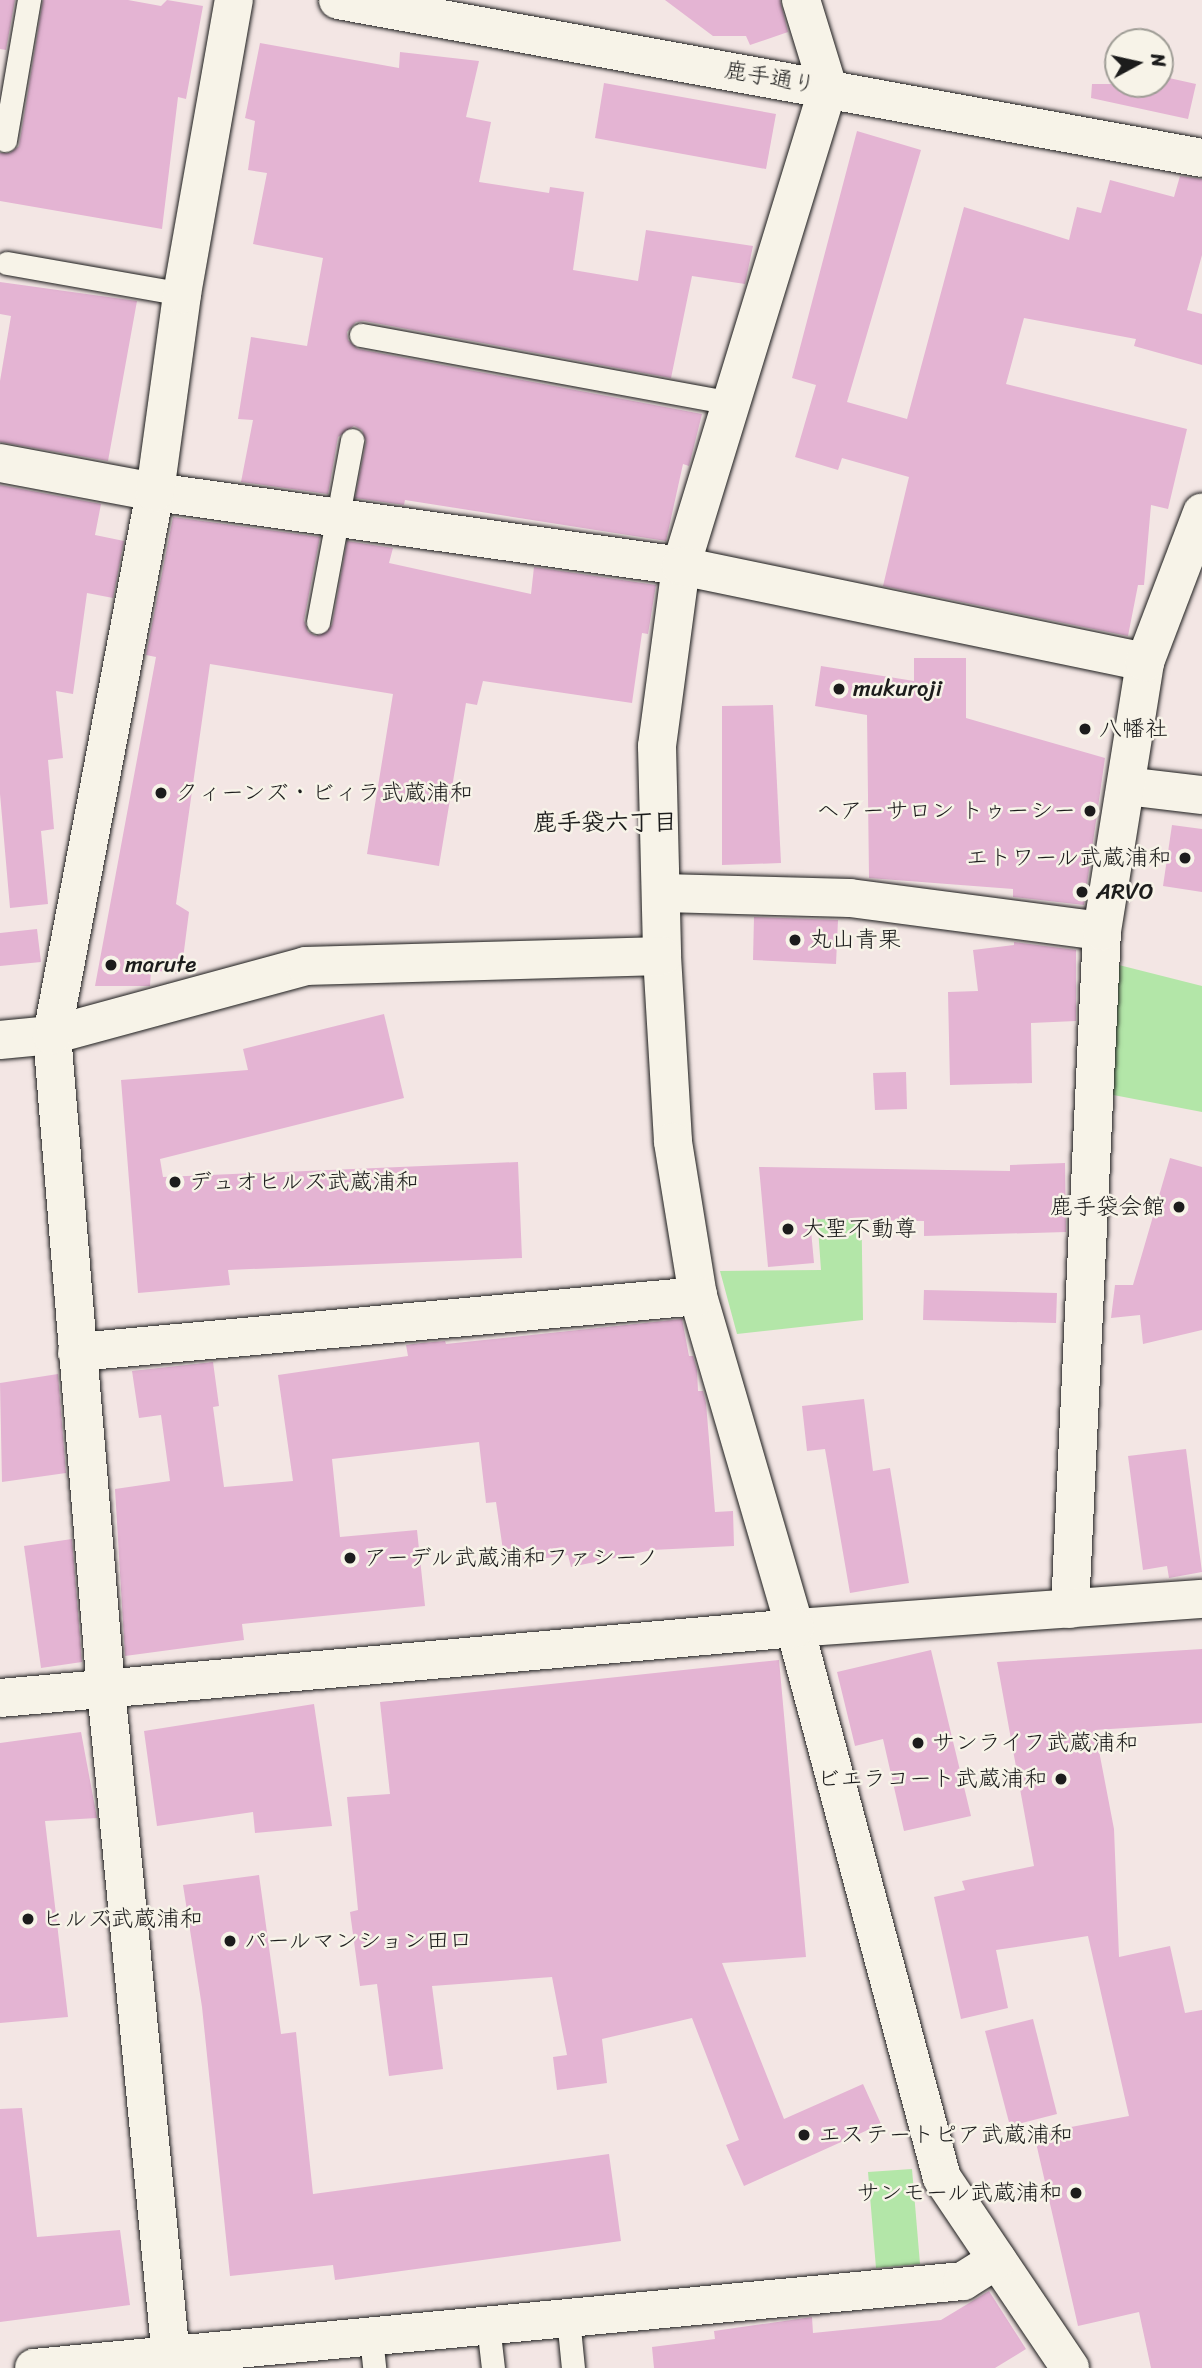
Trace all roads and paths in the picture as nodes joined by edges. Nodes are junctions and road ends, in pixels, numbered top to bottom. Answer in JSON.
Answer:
{"nodes":[{"id":1,"x":29,"y":0,"type":"edge"},
{"id":2,"x":234,"y":0,"type":"edge"},
{"id":3,"x":338,"y":0,"type":"edge"},
{"id":4,"x":801,"y":0,"type":"edge"},
{"id":5,"x":828,"y":88,"type":"junction"},
{"id":6,"x":5,"y":140,"type":"dead end"},
{"id":7,"x":1202,"y":158,"type":"edge"},
{"id":8,"x":7,"y":263,"type":"dead end"},
{"id":9,"x":182,"y":294,"type":"junction"},
{"id":10,"x":361,"y":335,"type":"dead end"},
{"id":11,"x":732,"y":403,"type":"junction"},
{"id":12,"x":352,"y":440,"type":"dead end"},
{"id":13,"x":0,"y":463,"type":"edge"},
{"id":14,"x":155,"y":492,"type":"junction"},
{"id":15,"x":1202,"y":513,"type":"edge"},
{"id":16,"x":338,"y":517,"type":"junction"},
{"id":17,"x":681,"y":566,"type":"junction"},
{"id":18,"x":318,"y":622,"type":"dead end"},
{"id":19,"x":1145,"y":663,"type":"junction"},
{"id":20,"x":1126,"y":786,"type":"junction"},
{"id":21,"x":1202,"y":794,"type":"edge"},
{"id":22,"x":663,"y":893,"type":"junction"},
{"id":23,"x":1102,"y":931,"type":"junction"},
{"id":24,"x":662,"y":956,"type":"junction"},
{"id":25,"x":52,"y":1035,"type":"junction"},
{"id":26,"x":0,"y":1040,"type":"edge"},
{"id":27,"x":698,"y":1296,"type":"junction"},
{"id":28,"x":77,"y":1352,"type":"junction"},
{"id":29,"x":1202,"y":1599,"type":"edge"},
{"id":30,"x":1070,"y":1609,"type":"junction"},
{"id":31,"x":795,"y":1628,"type":"junction"},
{"id":32,"x":106,"y":1689,"type":"junction"},
{"id":33,"x":0,"y":1698,"type":"edge"},
{"id":34,"x":998,"y":2260,"type":"junction"},
{"id":35,"x":568,"y":2318,"type":"junction"},
{"id":36,"x":488,"y":2325,"type":"junction"},
{"id":37,"x":372,"y":2352,"type":"edge"},
{"id":38,"x":171,"y":2362,"type":"edge"},
{"id":39,"x":34,"y":2368,"type":"edge"},
{"id":40,"x":493,"y":2368,"type":"edge"},
{"id":41,"x":573,"y":2368,"type":"edge"},
{"id":42,"x":1070,"y":2368,"type":"edge"}],
"edges":[{"from":1,"to":6,"type":"lane"},
{"from":2,"to":9,"type":"street"},
{"from":3,"to":5,"type":"street","name":"鹿手通り"},
{"from":4,"to":5,"type":"street"},
{"from":5,"to":7,"type":"street","name":"鹿手通り"},
{"from":5,"to":11,"type":"street"},
{"from":8,"to":9,"type":"lane"},
{"from":9,"to":14,"type":"street"},
{"from":10,"to":11,"type":"lane"},
{"from":11,"to":17,"type":"street"},
{"from":12,"to":16,"type":"lane"},
{"from":13,"to":14,"type":"street"},
{"from":14,"to":16,"type":"street"},
{"from":14,"to":25,"type":"street"},
{"from":15,"to":19,"type":"street"},
{"from":16,"to":17,"type":"street"},
{"from":16,"to":18,"type":"lane"},
{"from":17,"to":19,"type":"street"},
{"from":17,"to":22,"type":"street"},
{"from":19,"to":20,"type":"street"},
{"from":20,"to":21,"type":"street"},
{"from":20,"to":23,"type":"street"},
{"from":22,"to":23,"type":"street"},
{"from":22,"to":24,"type":"street"},
{"from":23,"to":30,"type":"street"},
{"from":24,"to":25,"type":"street"},
{"from":24,"to":27,"type":"street"},
{"from":25,"to":26,"type":"street"},
{"from":25,"to":28,"type":"street"},
{"from":27,"to":28,"type":"street"},
{"from":27,"to":31,"type":"street"},
{"from":28,"to":32,"type":"street"},
{"from":29,"to":30,"type":"street"},
{"from":30,"to":31,"type":"street"},
{"from":31,"to":32,"type":"street"},
{"from":31,"to":34,"type":"street"},
{"from":32,"to":33,"type":"street"},
{"from":32,"to":38,"type":"street"},
{"from":34,"to":35,"type":"street"},
{"from":34,"to":42,"type":"street"},
{"from":35,"to":36,"type":"street"},
{"from":35,"to":41,"type":"lane"},
{"from":36,"to":37,"type":"street"},
{"from":36,"to":40,"type":"lane"},
{"from":37,"to":38,"type":"street"},
{"from":38,"to":39,"type":"street"}]}
